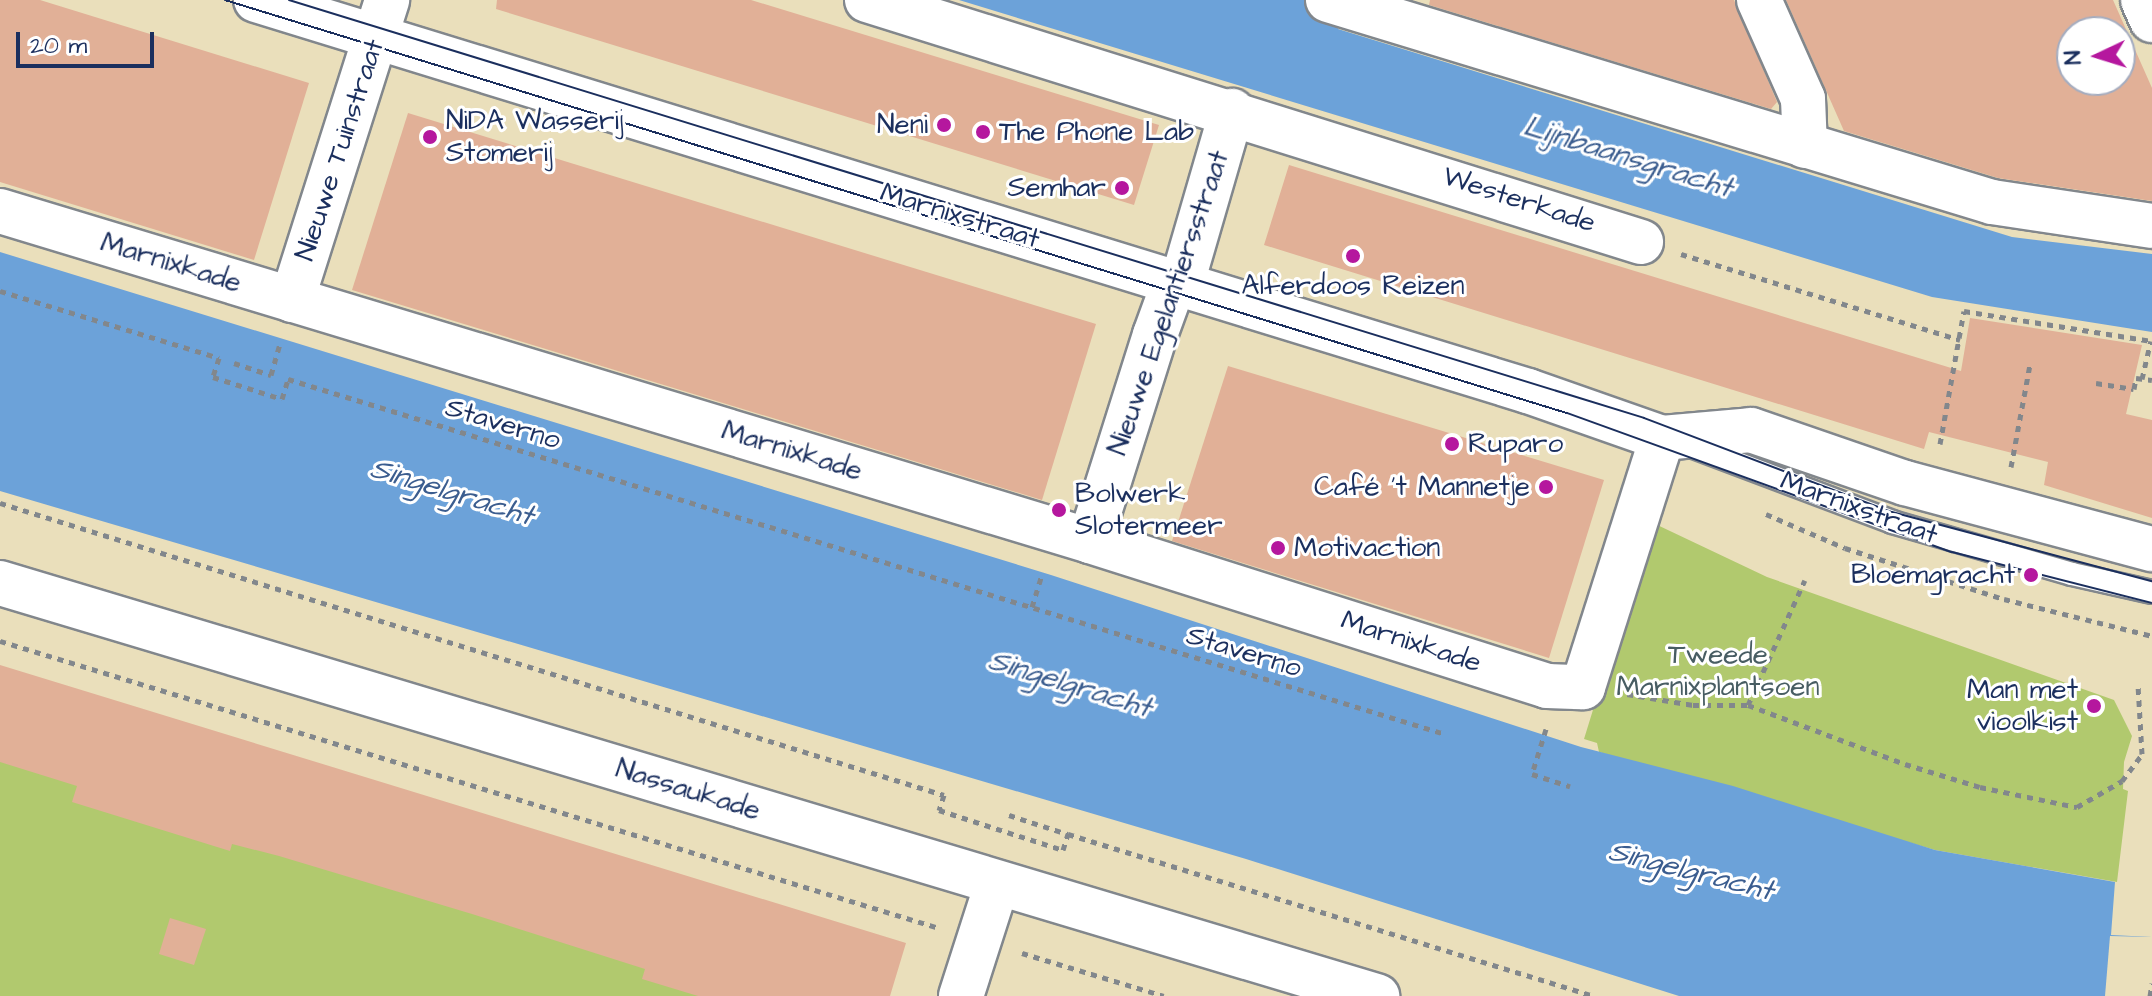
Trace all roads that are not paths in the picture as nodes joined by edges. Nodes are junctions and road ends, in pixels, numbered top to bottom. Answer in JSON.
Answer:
{"nodes":[{"id":1,"x":256,"y":0,"type":"edge"},
{"id":2,"x":867,"y":0,"type":"edge"},
{"id":3,"x":1759,"y":0,"type":"edge"},
{"id":4,"x":2143,"y":0,"type":"edge"},
{"id":5,"x":1356,"y":5,"type":"edge"},
{"id":6,"x":381,"y":18,"type":"edge"},
{"id":7,"x":2152,"y":20,"type":"edge"},
{"id":8,"x":1232,"y":111,"type":"junction"},
{"id":9,"x":1805,"y":146,"type":"junction"},
{"id":10,"x":0,"y":211,"type":"edge"},
{"id":11,"x":2152,"y":226,"type":"edge"},
{"id":12,"x":1641,"y":242,"type":"road end"},
{"id":13,"x":1177,"y":283,"type":"junction"},
{"id":14,"x":292,"y":300,"type":"junction"},
{"id":15,"x":1662,"y":438,"type":"junction"},
{"id":16,"x":1090,"y":541,"type":"junction"},
{"id":17,"x":2152,"y":549,"type":"edge"},
{"id":18,"x":0,"y":583,"type":"edge"},
{"id":19,"x":2152,"y":592,"type":"edge"},
{"id":20,"x":997,"y":884,"type":"junction"},
{"id":21,"x":961,"y":996,"type":"edge"},
{"id":22,"x":1377,"y":996,"type":"edge"}],
"edges":[{"from":1,"to":6,"type":"street","name":"Marnixstraat"},
{"from":2,"to":8,"type":"street","name":"Westerkade"},
{"from":3,"to":9,"type":"street"},
{"from":4,"to":7,"type":"street"},
{"from":5,"to":9,"type":"street"},
{"from":6,"to":13,"type":"street","name":"Marnixstraat"},
{"from":6,"to":14,"type":"street","name":"Nieuwe Tuinstraat"},
{"from":8,"to":12,"type":"street","name":"Westerkade"},
{"from":8,"to":13,"type":"street","name":"Nieuwe Egelantiersstraat"},
{"from":9,"to":11,"type":"street"},
{"from":10,"to":14,"type":"street","name":"Marnixkade"},
{"from":13,"to":15,"type":"street","name":"Marnixstraat"},
{"from":13,"to":16,"type":"street","name":"Nieuwe Egelantiersstraat"},
{"from":14,"to":16,"type":"street","name":"Marnixkade"},
{"from":15,"to":16,"type":"street","name":"Marnixkade"},
{"from":15,"to":17,"type":"street","name":"Marnixstraat"},
{"from":15,"to":19,"type":"lane","name":"Marnixstraat"},
{"from":18,"to":20,"type":"street","name":"Nassaukade"},
{"from":20,"to":21,"type":"street"},
{"from":20,"to":22,"type":"street","name":"Nassaukade"}]}
